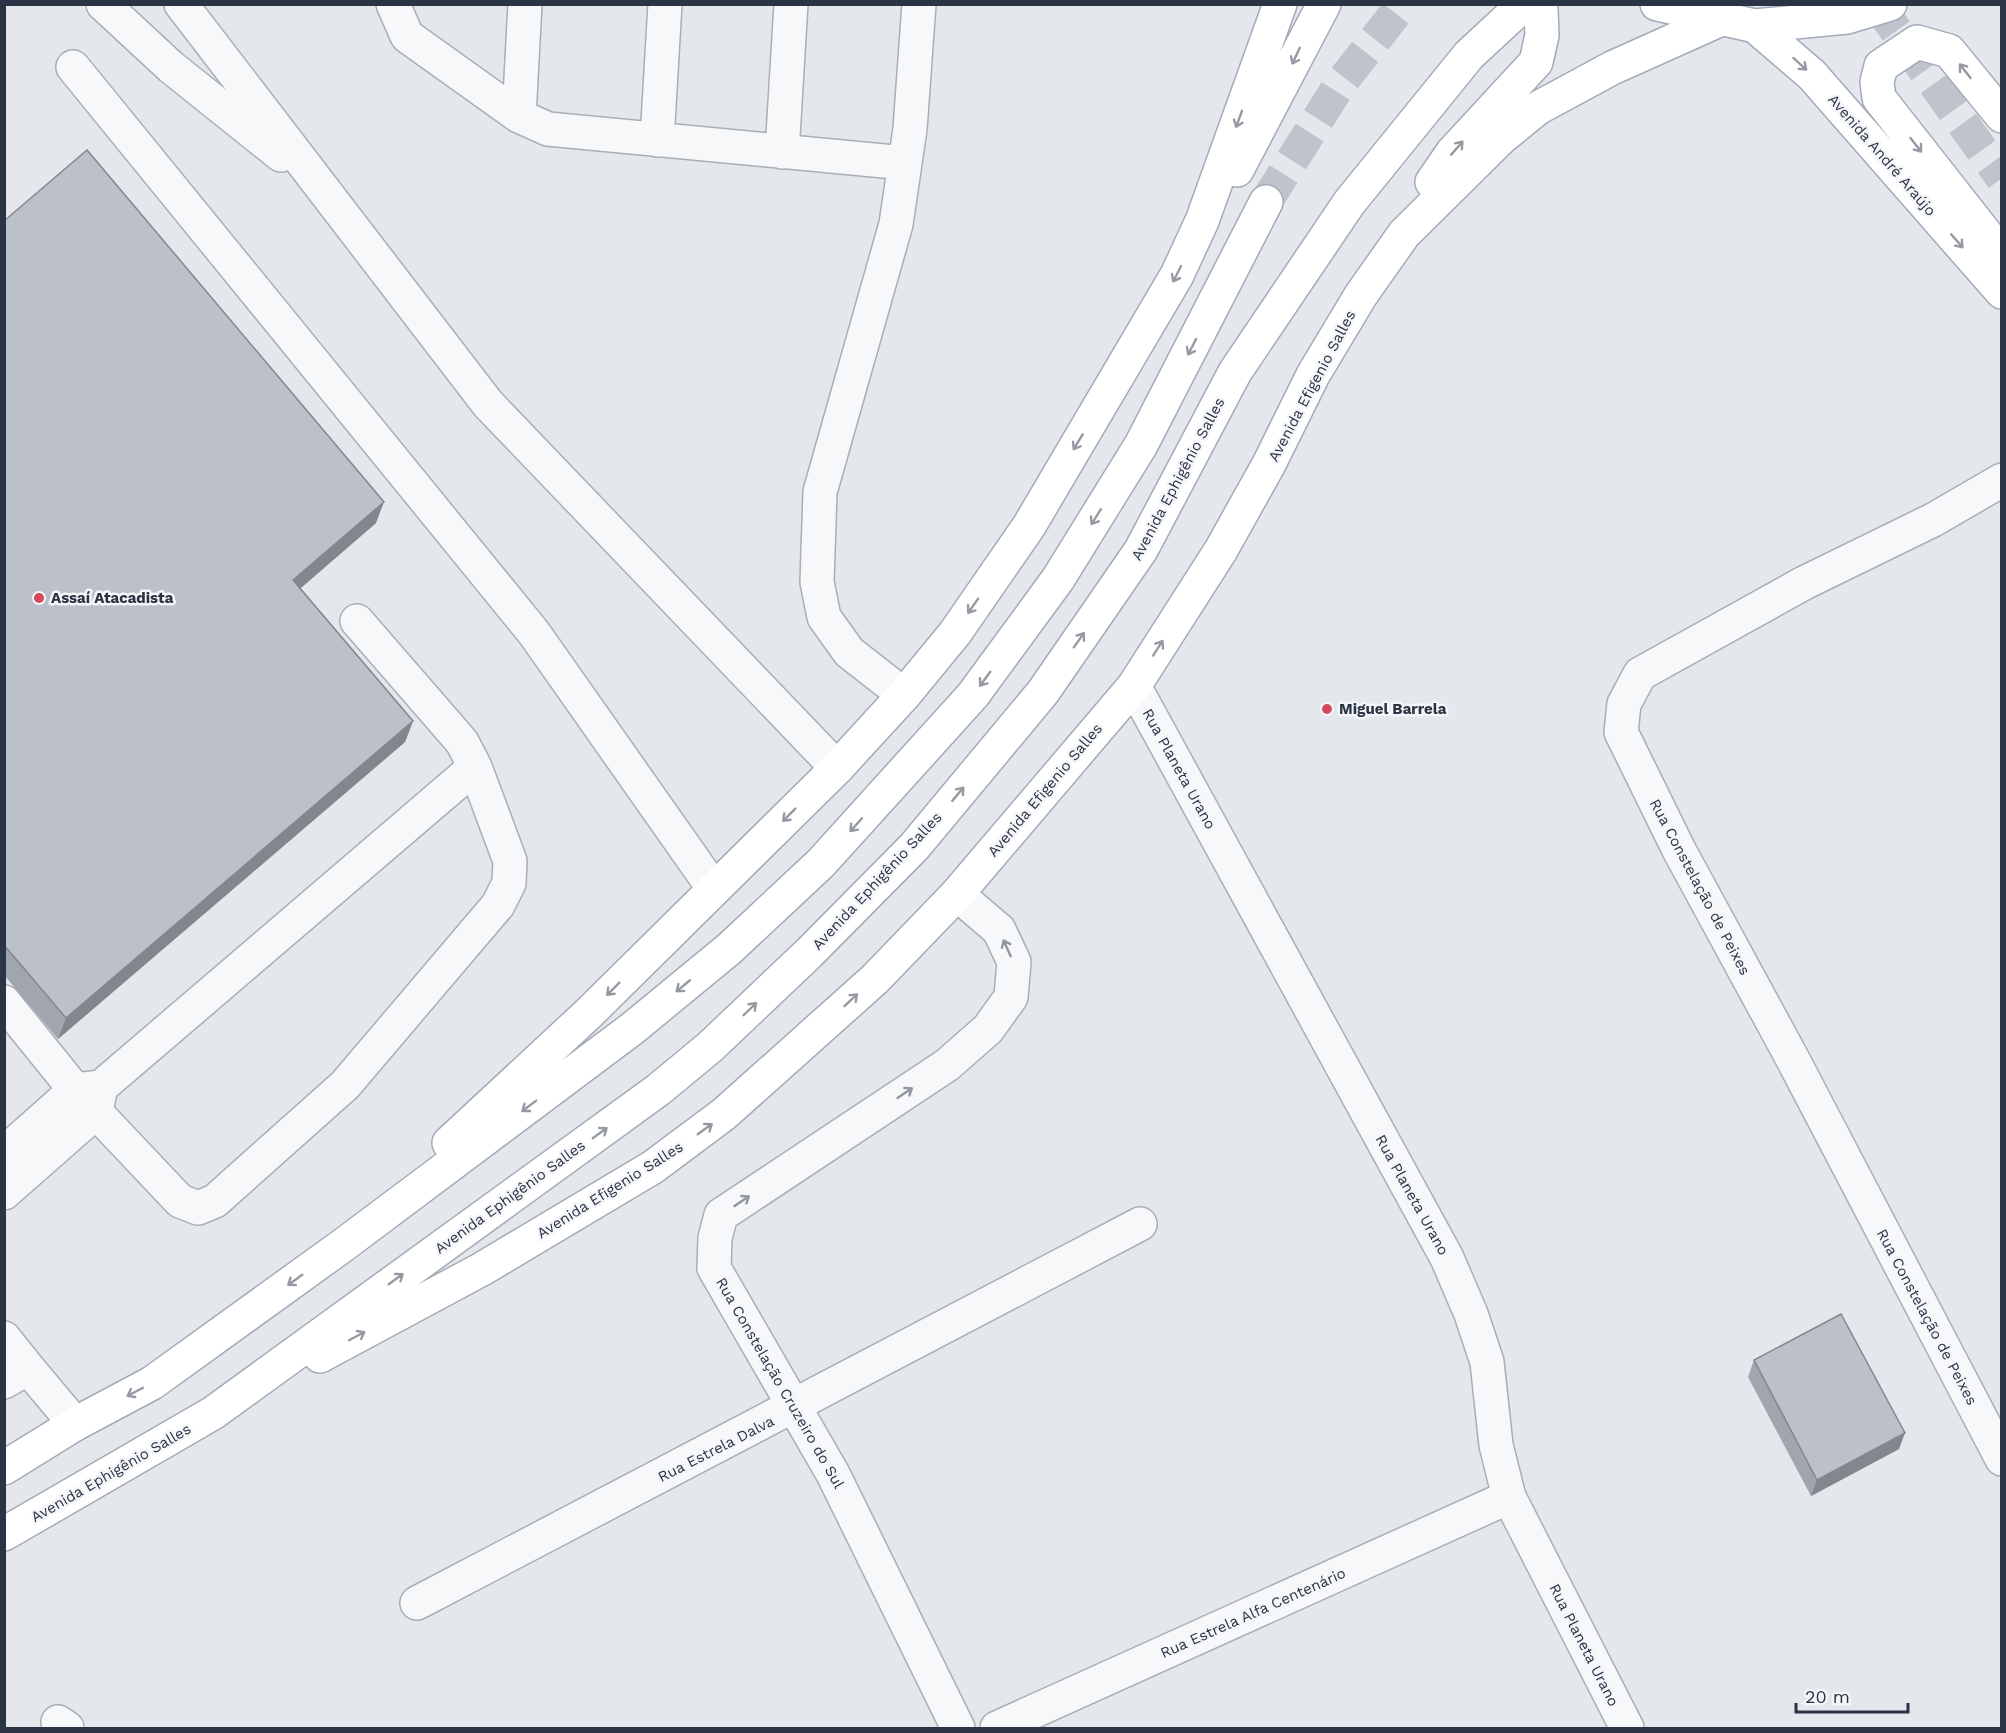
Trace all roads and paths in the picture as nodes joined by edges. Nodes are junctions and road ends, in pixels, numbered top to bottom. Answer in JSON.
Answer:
{"nodes":[{"id":1,"x":103,"y":4,"type":"edge"},
{"id":2,"x":181,"y":4,"type":"edge"},
{"id":3,"x":393,"y":4,"type":"edge"},
{"id":4,"x":525,"y":4,"type":"edge"},
{"id":5,"x":665,"y":4,"type":"edge"},
{"id":6,"x":791,"y":4,"type":"edge"},
{"id":7,"x":919,"y":4,"type":"edge"},
{"id":8,"x":1280,"y":4,"type":"edge"},
{"id":9,"x":1324,"y":4,"type":"edge"},
{"id":10,"x":1524,"y":4,"type":"edge"},
{"id":11,"x":1537,"y":4,"type":"edge"},
{"id":12,"x":1657,"y":4,"type":"edge"},
{"id":13,"x":1890,"y":4,"type":"edge"},
{"id":14,"x":1719,"y":20,"type":"junction"},
{"id":15,"x":1755,"y":26,"type":"junction"},
{"id":16,"x":73,"y":67,"type":"dead end"},
{"id":17,"x":519,"y":116,"type":"junction"},
{"id":18,"x":2001,"y":116,"type":"edge"},
{"id":19,"x":657,"y":140,"type":"junction"},
{"id":20,"x":782,"y":152,"type":"junction"},
{"id":21,"x":905,"y":163,"type":"junction"},
{"id":22,"x":322,"y":188,"type":"junction"},
{"id":23,"x":1266,"y":202,"type":"tunnel mouth"},
{"id":24,"x":1202,"y":221,"type":"junction"},
{"id":25,"x":1404,"y":234,"type":"junction"},
{"id":26,"x":2001,"y":269,"type":"edge"},
{"id":27,"x":2001,"y":292,"type":"edge"},
{"id":28,"x":2001,"y":480,"type":"edge"},
{"id":29,"x":357,"y":621,"type":"dead end"},
{"id":30,"x":1134,"y":686,"type":"junction"},
{"id":31,"x":904,"y":696,"type":"junction"},
{"id":32,"x":475,"y":767,"type":"junction"},
{"id":33,"x":837,"y":768,"type":"junction"},
{"id":34,"x":714,"y":889,"type":"junction"},
{"id":35,"x":957,"y":894,"type":"junction"},
{"id":36,"x":4,"y":1002,"type":"edge"},
{"id":37,"x":91,"y":1096,"type":"junction"},
{"id":38,"x":4,"y":1153,"type":"edge"},
{"id":39,"x":4,"y":1193,"type":"edge"},
{"id":40,"x":1140,"y":1224,"type":"dead end"},
{"id":41,"x":342,"y":1246,"type":"junction"},
{"id":42,"x":4,"y":1338,"type":"edge"},
{"id":43,"x":16,"y":1375,"type":"edge"},
{"id":44,"x":793,"y":1408,"type":"junction"},
{"id":45,"x":213,"y":1413,"type":"junction"},
{"id":46,"x":75,"y":1424,"type":"junction"},
{"id":47,"x":2001,"y":1459,"type":"edge"},
{"id":48,"x":4,"y":1468,"type":"edge"},
{"id":49,"x":1509,"y":1497,"type":"junction"},
{"id":50,"x":4,"y":1534,"type":"edge"},
{"id":51,"x":417,"y":1604,"type":"dead end"},
{"id":52,"x":958,"y":1728,"type":"edge"},
{"id":53,"x":997,"y":1728,"type":"edge"},
{"id":54,"x":1627,"y":1728,"type":"edge"}],
"edges":[{"from":1,"to":22,"type":"street"},
{"from":2,"to":22,"type":"street"},
{"from":3,"to":17,"type":"street"},
{"from":4,"to":17,"type":"street"},
{"from":5,"to":19,"type":"street"},
{"from":6,"to":20,"type":"street"},
{"from":7,"to":21,"type":"street"},
{"from":8,"to":24,"type":"main road","one_way":true},
{"from":9,"to":24,"type":"main road","one_way":true},
{"from":45,"to":10,"type":"main road","name":"Avenida Ephigênio Salles","one_way":true},
{"from":25,"to":11,"type":"main road","one_way":true},
{"from":12,"to":14,"type":"main road"},
{"from":13,"to":15,"type":"main road"},
{"from":14,"to":15,"type":"main road"},
{"from":14,"to":25,"type":"main road","name":"Avenida Efigenio Salles"},
{"from":15,"to":27,"type":"main road","name":"Avenida André Araújo","one_way":true},
{"from":16,"to":34,"type":"street"},
{"from":17,"to":19,"type":"street"},
{"from":18,"to":26,"type":"main road","one_way":true},
{"from":19,"to":20,"type":"street"},
{"from":20,"to":21,"type":"street"},
{"from":21,"to":31,"type":"street"},
{"from":22,"to":33,"type":"street"},
{"from":23,"to":41,"type":"main road","one_way":true},
{"from":24,"to":31,"type":"main road","one_way":true},
{"from":30,"to":25,"type":"main road","name":"Avenida Efigenio Salles","one_way":true},
{"from":28,"to":47,"type":"street","name":"Rua Constelação de Peixes"},
{"from":29,"to":32,"type":"street"},
{"from":30,"to":35,"type":"main road","name":"Avenida Efigenio Salles"},
{"from":30,"to":49,"type":"street","name":"Rua Planeta Urano"},
{"from":31,"to":33,"type":"main road"},
{"from":32,"to":37,"type":"street"},
{"from":32,"to":37,"type":"street"},
{"from":33,"to":34,"type":"main road","one_way":true},
{"from":34,"to":41,"type":"main road","one_way":true},
{"from":44,"to":35,"type":"street","name":"Rua Constelação Cruzeiro do Sul","one_way":true},
{"from":45,"to":35,"type":"main road","name":"Avenida Efigenio Salles","one_way":true},
{"from":36,"to":37,"type":"street"},
{"from":37,"to":38,"type":"street"},
{"from":37,"to":39,"type":"street"},
{"from":40,"to":44,"type":"street","name":"Rua Estrela Dalva"},
{"from":41,"to":46,"type":"main road","one_way":true},
{"from":42,"to":43,"type":"street"},
{"from":43,"to":46,"type":"street"},
{"from":44,"to":51,"type":"street","name":"Rua Estrela Dalva"},
{"from":44,"to":52,"type":"street","name":"Rua Constelação Cruzeiro do Sul"},
{"from":45,"to":50,"type":"main road","name":"Avenida Ephigênio Salles"},
{"from":46,"to":48,"type":"main road"},
{"from":49,"to":53,"type":"street","name":"Rua Estrela Alfa Centenário"},
{"from":49,"to":54,"type":"street","name":"Rua Planeta Urano"}]}
